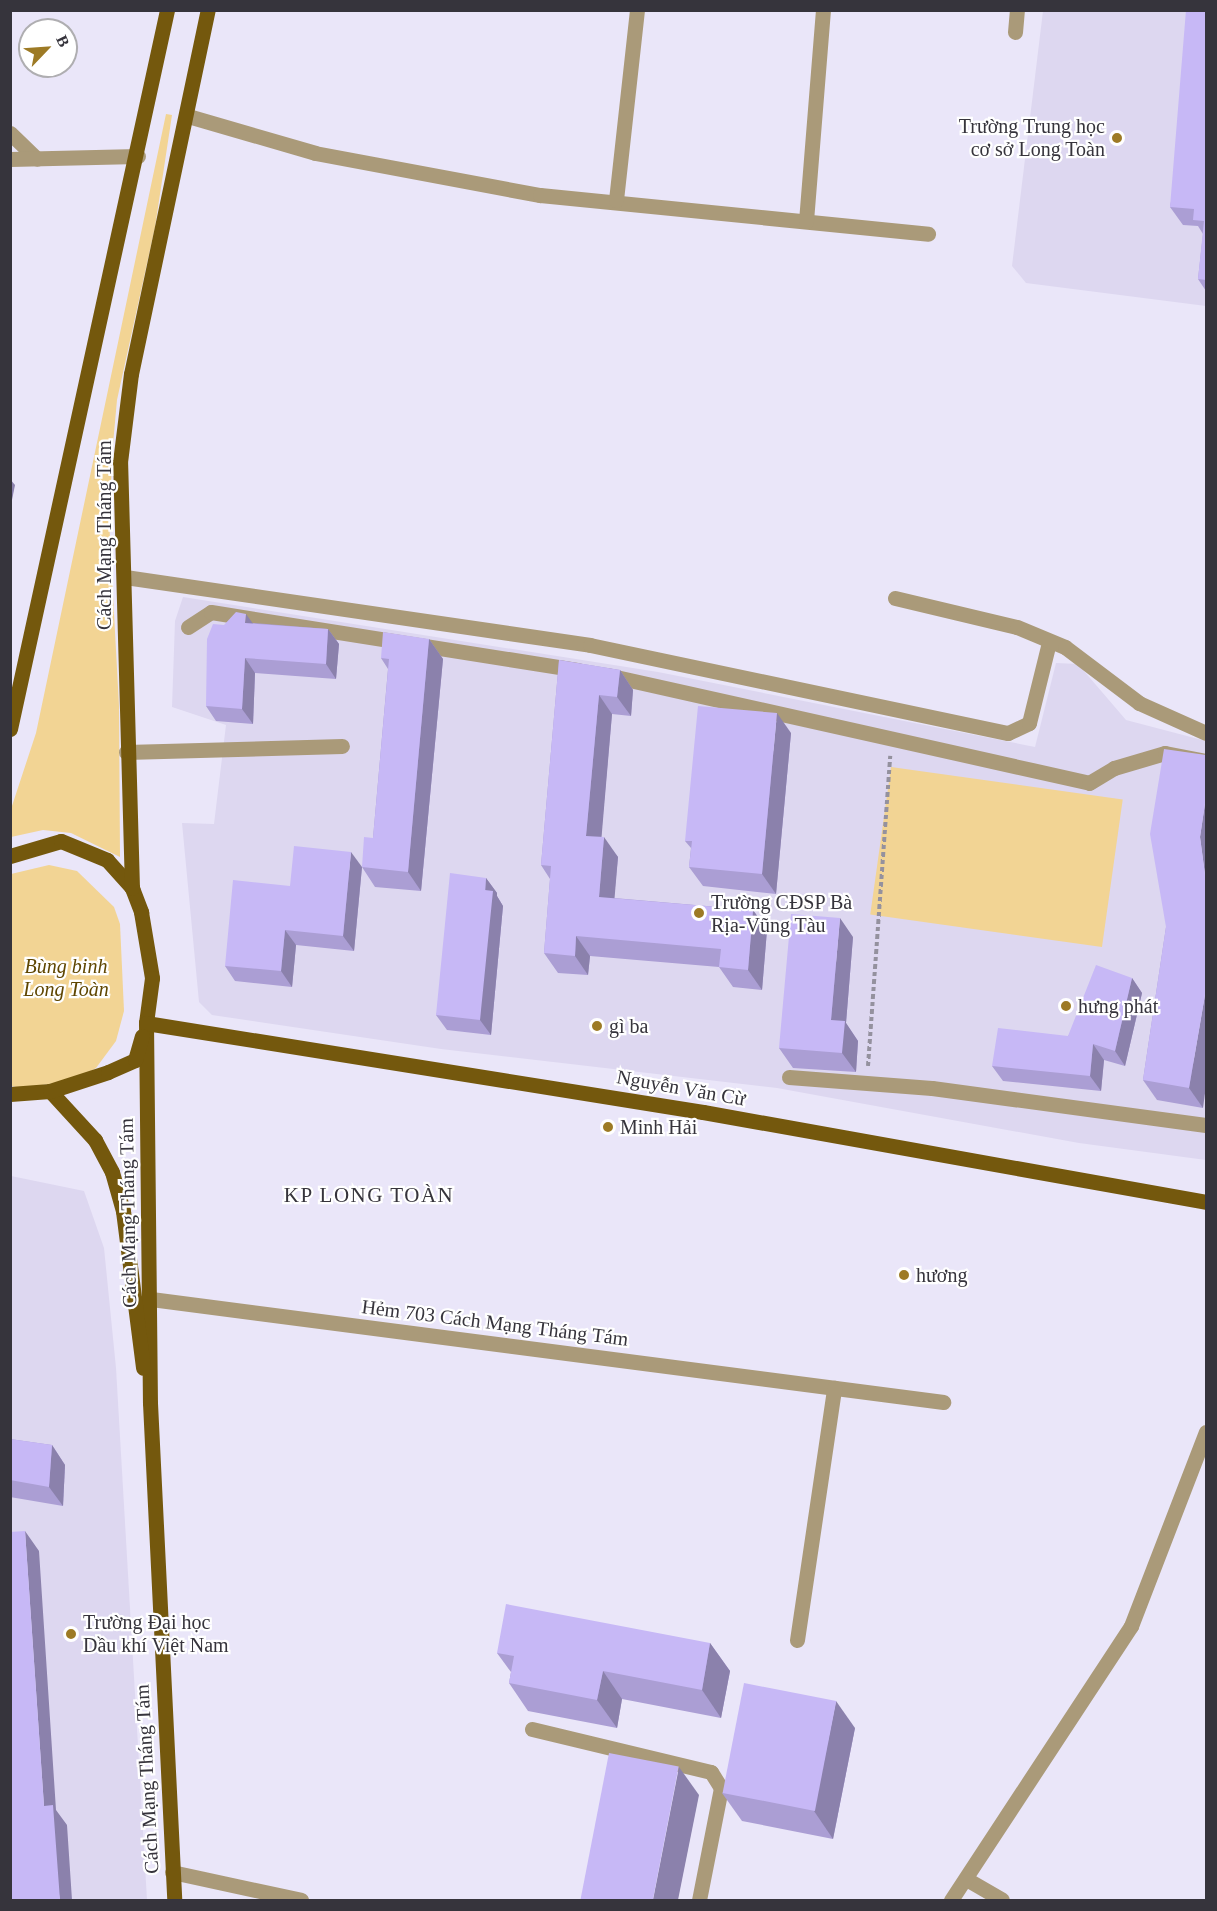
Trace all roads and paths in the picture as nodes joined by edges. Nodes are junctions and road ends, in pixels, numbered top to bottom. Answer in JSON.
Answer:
{"nodes":[{"id":1,"x":167,"y":10,"type":"edge"},
{"id":2,"x":637,"y":10,"type":"edge"},
{"id":3,"x":823,"y":10,"type":"edge"},
{"id":4,"x":1017,"y":10,"type":"edge"},
{"id":5,"x":208,"y":12,"type":"edge"},
{"id":6,"x":1015,"y":32,"type":"dead end"},
{"id":7,"x":188,"y":116,"type":"junction"},
{"id":8,"x":10,"y":133,"type":"edge"},
{"id":9,"x":138,"y":156,"type":"junction"},
{"id":10,"x":10,"y":159,"type":"edge"},
{"id":11,"x":37,"y":159,"type":"junction"},
{"id":12,"x":616,"y":200,"type":"junction"},
{"id":13,"x":806,"y":222,"type":"junction"},
{"id":14,"x":928,"y":234,"type":"dead end"},
{"id":15,"x":125,"y":577,"type":"junction"},
{"id":16,"x":895,"y":598,"type":"dead end"},
{"id":17,"x":188,"y":627,"type":"dead end"},
{"id":18,"x":1049,"y":642,"type":"junction"},
{"id":19,"x":10,"y":729,"type":"edge"},
{"id":20,"x":1206,"y":733,"type":"edge"},
{"id":21,"x":891,"y":740,"type":"junction"},
{"id":22,"x":342,"y":746,"type":"dead end"},
{"id":23,"x":126,"y":752,"type":"junction"},
{"id":24,"x":1206,"y":761,"type":"edge"},
{"id":25,"x":10,"y":856,"type":"edge"},
{"id":26,"x":132,"y":888,"type":"junction"},
{"id":27,"x":146,"y":1023,"type":"junction"},
{"id":28,"x":789,"y":1077,"type":"dead end"},
{"id":29,"x":867,"y":1084,"type":"junction"},
{"id":30,"x":50,"y":1091,"type":"junction"},
{"id":31,"x":12,"y":1096,"type":"edge"},
{"id":32,"x":1206,"y":1125,"type":"edge"},
{"id":33,"x":1206,"y":1202,"type":"edge"},
{"id":34,"x":151,"y":1299,"type":"junction"},
{"id":35,"x":834,"y":1388,"type":"junction"},
{"id":36,"x":943,"y":1402,"type":"dead end"},
{"id":37,"x":150,"y":1403,"type":"junction"},
{"id":38,"x":1206,"y":1432,"type":"edge"},
{"id":39,"x":797,"y":1640,"type":"dead end"},
{"id":40,"x":532,"y":1729,"type":"dead end"},
{"id":41,"x":172,"y":1872,"type":"junction"},
{"id":42,"x":968,"y":1880,"type":"junction"},
{"id":43,"x":174,"y":1900,"type":"edge"},
{"id":44,"x":301,"y":1900,"type":"edge"},
{"id":45,"x":699,"y":1900,"type":"edge"},
{"id":46,"x":951,"y":1900,"type":"edge"},
{"id":47,"x":1002,"y":1900,"type":"edge"}],
"edges":[{"from":1,"to":9,"type":"main road","name":"Cách Mạng Tháng Tám"},
{"from":2,"to":12,"type":"street"},
{"from":3,"to":13,"type":"street"},
{"from":4,"to":6,"type":"street"},
{"from":5,"to":7,"type":"main road","name":"Cách Mạng Tháng Tám"},
{"from":7,"to":12,"type":"street"},
{"from":7,"to":15,"type":"main road","name":"Cách Mạng Tháng Tám"},
{"from":8,"to":11,"type":"street"},
{"from":9,"to":11,"type":"street"},
{"from":9,"to":19,"type":"main road","name":"Cách Mạng Tháng Tám"},
{"from":10,"to":11,"type":"street"},
{"from":12,"to":13,"type":"street"},
{"from":13,"to":14,"type":"street"},
{"from":15,"to":18,"type":"street"},
{"from":15,"to":23,"type":"main road","name":"Cách Mạng Tháng Tám"},
{"from":16,"to":18,"type":"street"},
{"from":17,"to":21,"type":"street"},
{"from":18,"to":20,"type":"street"},
{"from":21,"to":24,"type":"street"},
{"from":21,"to":29,"type":"path"},
{"from":22,"to":23,"type":"street"},
{"from":23,"to":26,"type":"main road","name":"Cách Mạng Tháng Tám"},
{"from":25,"to":26,"type":"main road"},
{"from":26,"to":27,"type":"main road"},
{"from":27,"to":30,"type":"main road"},
{"from":27,"to":33,"type":"main road","name":"Nguyễn Văn Cừ"},
{"from":27,"to":34,"type":"main road","name":"Cách Mạng Tháng Tám"},
{"from":28,"to":29,"type":"street"},
{"from":29,"to":32,"type":"street"},
{"from":30,"to":31,"type":"main road"},
{"from":30,"to":37,"type":"main road","name":"Cách Mạng Tháng Tám"},
{"from":34,"to":35,"type":"street","name":"Hẻm 703 Cách Mạng Tháng Tám"},
{"from":34,"to":37,"type":"main road","name":"Cách Mạng Tháng Tám"},
{"from":35,"to":36,"type":"street","name":"Hẻm 703 Cách Mạng Tháng Tám"},
{"from":35,"to":39,"type":"street"},
{"from":37,"to":41,"type":"main road","name":"Cách Mạng Tháng Tám"},
{"from":38,"to":42,"type":"street"},
{"from":40,"to":45,"type":"street"},
{"from":41,"to":43,"type":"main road","name":"Cách Mạng Tháng Tám"},
{"from":41,"to":44,"type":"street"},
{"from":42,"to":46,"type":"street"},
{"from":42,"to":47,"type":"street"}]}
